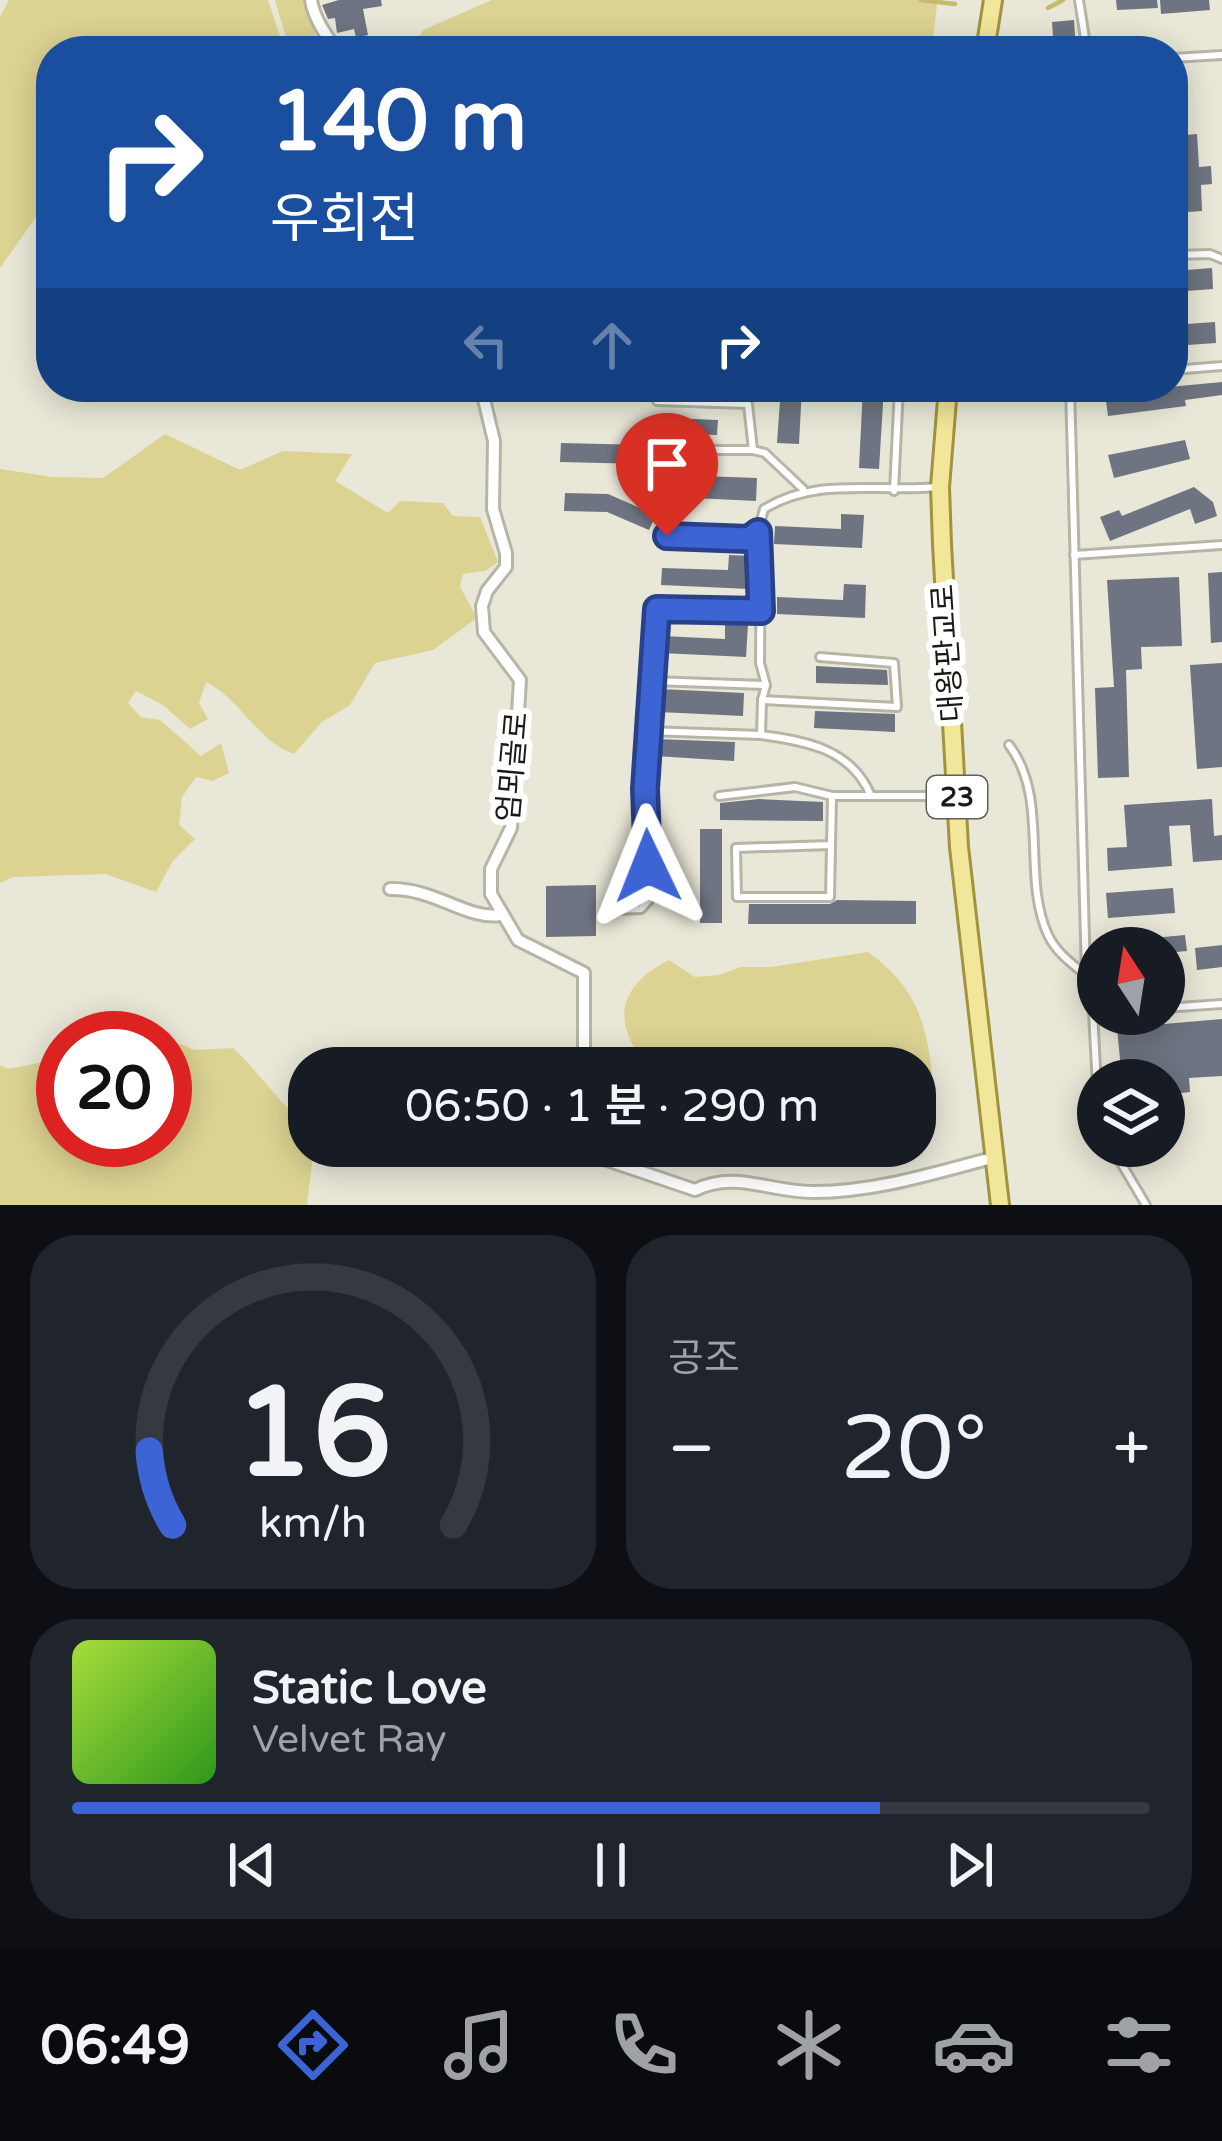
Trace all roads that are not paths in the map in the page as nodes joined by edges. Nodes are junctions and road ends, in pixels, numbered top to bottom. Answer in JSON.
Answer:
{"nodes":[{"id":1,"x":311,"y":0,"type":"edge"},
{"id":2,"x":993,"y":0,"type":"edge"},
{"id":3,"x":1079,"y":1,"type":"edge"},
{"id":4,"x":327,"y":36,"type":"edge"},
{"id":5,"x":987,"y":36,"type":"edge"},
{"id":6,"x":1085,"y":36,"type":"edge"},
{"id":7,"x":1222,"y":55,"type":"edge"},
{"id":8,"x":1188,"y":57,"type":"edge"},
{"id":9,"x":1188,"y":255,"type":"edge"},
{"id":10,"x":1222,"y":260,"type":"edge"},
{"id":11,"x":1222,"y":366,"type":"edge"},
{"id":12,"x":1188,"y":369,"type":"edge"},
{"id":13,"x":485,"y":402,"type":"edge"},
{"id":14,"x":687,"y":402,"type":"edge"},
{"id":15,"x":898,"y":402,"type":"edge"},
{"id":16,"x":947,"y":402,"type":"edge"},
{"id":17,"x":1070,"y":402,"type":"edge"},
{"id":18,"x":753,"y":450,"type":"junction"},
{"id":19,"x":651,"y":479,"type":"dead end"},
{"id":20,"x":940,"y":487,"type":"junction"},
{"id":21,"x":806,"y":490,"type":"junction"},
{"id":22,"x":893,"y":491,"type":"junction"},
{"id":23,"x":758,"y":532,"type":"junction"},
{"id":24,"x":667,"y":536,"type":"dead end"},
{"id":25,"x":1222,"y":545,"type":"edge"},
{"id":26,"x":1074,"y":554,"type":"junction"},
{"id":27,"x":761,"y":611,"type":"junction"},
{"id":28,"x":820,"y":658,"type":"dead end"},
{"id":29,"x":652,"y":682,"type":"junction"},
{"id":30,"x":766,"y":685,"type":"junction"},
{"id":31,"x":762,"y":700,"type":"junction"},
{"id":32,"x":648,"y":731,"type":"junction"},
{"id":33,"x":761,"y":735,"type":"junction"},
{"id":34,"x":1010,"y":745,"type":"dead end"},
{"id":35,"x":718,"y":796,"type":"dead end"},
{"id":36,"x":832,"y":796,"type":"junction"},
{"id":37,"x":871,"y":796,"type":"junction"},
{"id":38,"x":957,"y":796,"type":"junction"},
{"id":39,"x":831,"y":845,"type":"junction"},
{"id":40,"x":390,"y":889,"type":"dead end"},
{"id":41,"x":614,"y":910,"type":"dead end"},
{"id":42,"x":500,"y":915,"type":"junction"},
{"id":43,"x":1085,"y":927,"type":"edge"},
{"id":44,"x":1077,"y":966,"type":"edge"},
{"id":45,"x":1222,"y":1004,"type":"edge"},
{"id":46,"x":1185,"y":1006,"type":"edge"},
{"id":47,"x":584,"y":1047,"type":"edge"},
{"id":48,"x":992,"y":1158,"type":"junction"},
{"id":49,"x":627,"y":1167,"type":"edge"},
{"id":50,"x":1123,"y":1167,"type":"edge"},
{"id":51,"x":1000,"y":1205,"type":"edge"},
{"id":52,"x":1146,"y":1205,"type":"edge"}],
"edges":[{"from":1,"to":4,"type":"street"},
{"from":2,"to":5,"type":"main road"},
{"from":3,"to":6,"type":"lane"},
{"from":7,"to":8,"type":"lane"},
{"from":9,"to":10,"type":"lane"},
{"from":11,"to":12,"type":"lane"},
{"from":13,"to":42,"type":"street","name":"엄뫼골로"},
{"from":14,"to":18,"type":"lane"},
{"from":15,"to":22,"type":"lane"},
{"from":16,"to":20,"type":"main road","name":"대왕판교로","number":"23"},
{"from":17,"to":26,"type":"lane"},
{"from":18,"to":19,"type":"lane"},
{"from":18,"to":21,"type":"lane"},
{"from":20,"to":22,"type":"lane"},
{"from":20,"to":38,"type":"main road","name":"대왕판교로","number":"23"},
{"from":21,"to":22,"type":"lane"},
{"from":21,"to":23,"type":"lane"},
{"from":23,"to":24,"type":"lane"},
{"from":23,"to":27,"type":"lane"},
{"from":25,"to":26,"type":"lane"},
{"from":26,"to":43,"type":"lane"},
{"from":27,"to":29,"type":"lane"},
{"from":27,"to":30,"type":"lane"},
{"from":28,"to":31,"type":"lane"},
{"from":29,"to":30,"type":"lane"},
{"from":29,"to":32,"type":"lane"},
{"from":30,"to":31,"type":"lane"},
{"from":31,"to":33,"type":"lane"},
{"from":32,"to":33,"type":"lane"},
{"from":32,"to":41,"type":"lane"},
{"from":33,"to":37,"type":"lane"},
{"from":34,"to":44,"type":"lane"},
{"from":35,"to":36,"type":"lane"},
{"from":36,"to":37,"type":"lane"},
{"from":36,"to":39,"type":"lane"},
{"from":37,"to":38,"type":"lane"},
{"from":38,"to":48,"type":"main road","name":"대왕판교로","number":"23"},
{"from":39,"to":39,"type":"lane"},
{"from":40,"to":42,"type":"street"},
{"from":42,"to":47,"type":"street"},
{"from":45,"to":46,"type":"lane"},
{"from":48,"to":49,"type":"street"},
{"from":48,"to":51,"type":"main road","name":"대왕판교로","number":"23"},
{"from":50,"to":52,"type":"lane"}]}
